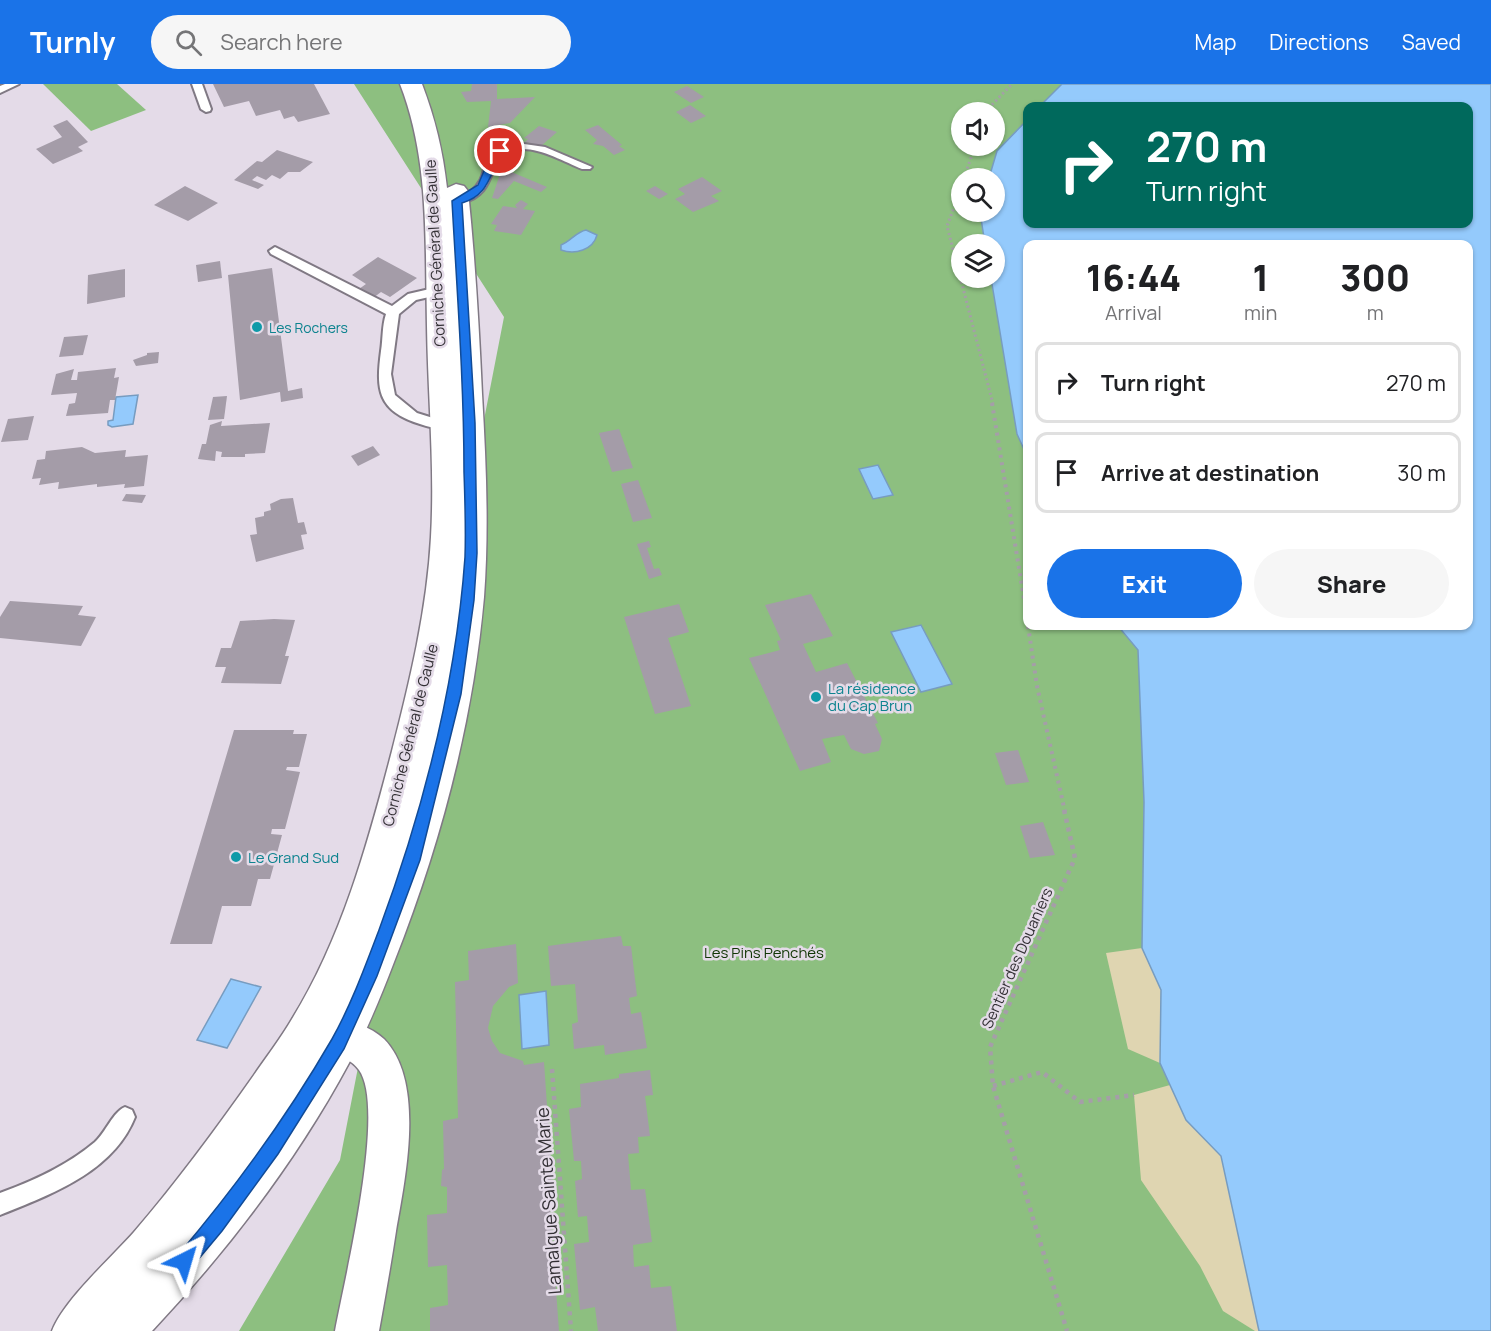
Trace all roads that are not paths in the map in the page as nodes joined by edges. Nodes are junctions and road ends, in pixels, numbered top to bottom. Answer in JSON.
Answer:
{"nodes":[{"id":1,"x":14,"y":84,"type":"edge"},
{"id":2,"x":196,"y":84,"type":"edge"},
{"id":3,"x":411,"y":84,"type":"edge"},
{"id":4,"x":431,"y":84,"type":"edge"},
{"id":5,"x":0,"y":90,"type":"edge"},
{"id":6,"x":206,"y":109,"type":"dead end"},
{"id":7,"x":586,"y":167,"type":"dead end"},
{"id":8,"x":446,"y":203,"type":"junction"},
{"id":9,"x":274,"y":251,"type":"dead end"},
{"id":10,"x":451,"y":289,"type":"junction"},
{"id":11,"x":393,"y":312,"type":"junction"},
{"id":12,"x":457,"y":424,"type":"junction"},
{"id":13,"x":325,"y":1033,"type":"junction"},
{"id":14,"x":125,"y":1117,"type":"dead end"},
{"id":15,"x":0,"y":1204,"type":"edge"},
{"id":16,"x":74,"y":1331,"type":"edge"},
{"id":17,"x":122,"y":1331,"type":"edge"},
{"id":18,"x":357,"y":1331,"type":"edge"}],
"edges":[{"from":1,"to":5,"type":"lane"},
{"from":2,"to":6,"type":"lane"},
{"from":3,"to":8,"type":"main road","name":"Corniche Général de Gaulle"},
{"from":4,"to":8,"type":"main road","name":"Corniche Général de Gaulle"},
{"from":7,"to":8,"type":"lane"},
{"from":8,"to":10,"type":"main road","name":"Corniche Général de Gaulle"},
{"from":9,"to":11,"type":"lane"},
{"from":10,"to":11,"type":"lane"},
{"from":10,"to":12,"type":"main road","name":"Corniche Général de Gaulle"},
{"from":11,"to":12,"type":"lane"},
{"from":12,"to":13,"type":"main road","name":"Corniche Général de Gaulle"},
{"from":13,"to":16,"type":"main road","name":"Corniche Général de Gaulle"},
{"from":13,"to":17,"type":"main road","name":"Corniche Général de Gaulle"},
{"from":13,"to":18,"type":"main road"},
{"from":14,"to":15,"type":"lane"}]}
